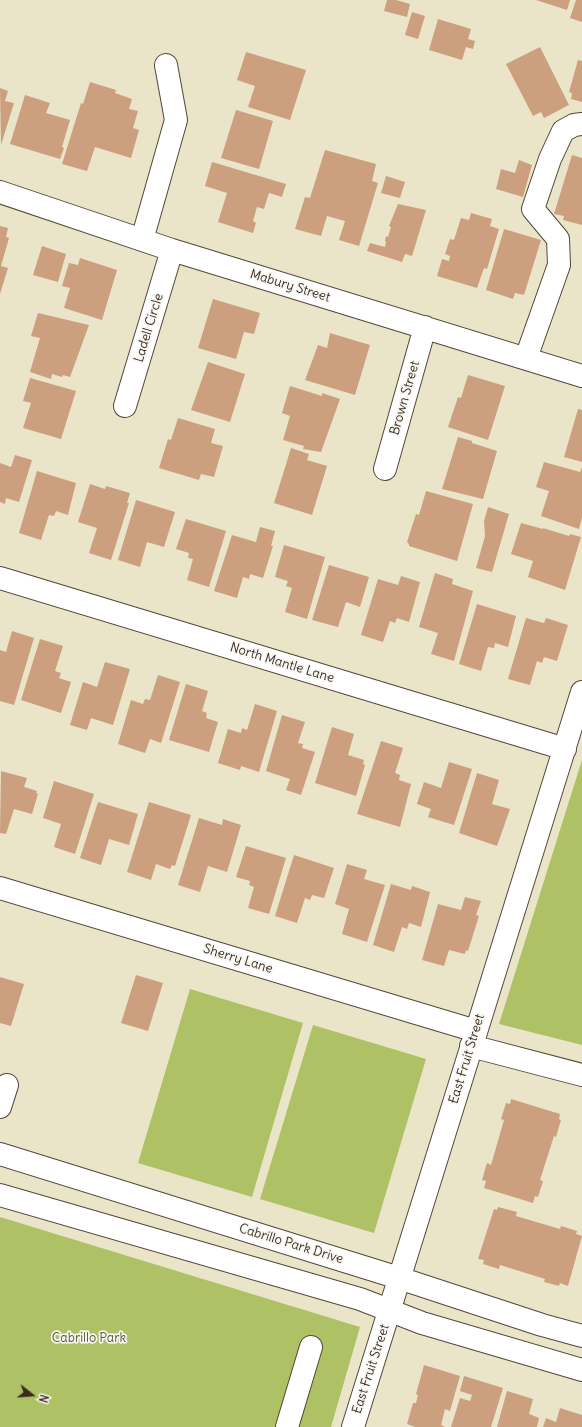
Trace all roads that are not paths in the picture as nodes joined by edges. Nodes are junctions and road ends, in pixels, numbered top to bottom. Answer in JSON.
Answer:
{"nodes":[{"id":1,"x":166,"y":65,"type":"dead end"},
{"id":2,"x":582,"y":124,"type":"edge"},
{"id":3,"x":0,"y":192,"type":"edge"},
{"id":4,"x":142,"y":240,"type":"junction"},
{"id":5,"x":172,"y":250,"type":"junction"},
{"id":6,"x":425,"y":327,"type":"junction"},
{"id":7,"x":526,"y":358,"type":"junction"},
{"id":8,"x":582,"y":376,"type":"edge"},
{"id":9,"x":125,"y":406,"type":"dead end"},
{"id":10,"x":384,"y":469,"type":"dead end"},
{"id":11,"x":0,"y":578,"type":"edge"},
{"id":12,"x":582,"y":692,"type":"edge"},
{"id":13,"x":565,"y":749,"type":"junction"},
{"id":14,"x":0,"y":888,"type":"edge"},
{"id":15,"x":474,"y":1038,"type":"junction"},
{"id":16,"x":582,"y":1075,"type":"edge"},
{"id":17,"x":7,"y":1085,"type":"dead end"},
{"id":18,"x":0,"y":1106,"type":"edge"},
{"id":19,"x":0,"y":1154,"type":"edge"},
{"id":20,"x":0,"y":1195,"type":"edge"},
{"id":21,"x":400,"y":1278,"type":"junction"},
{"id":22,"x":390,"y":1310,"type":"junction"},
{"id":23,"x":582,"y":1336,"type":"edge"},
{"id":24,"x":311,"y":1348,"type":"dead end"},
{"id":25,"x":582,"y":1370,"type":"edge"},
{"id":26,"x":287,"y":1427,"type":"edge"},
{"id":27,"x":353,"y":1427,"type":"edge"}],
"edges":[{"from":1,"to":4,"type":"street"},
{"from":2,"to":7,"type":"street"},
{"from":3,"to":4,"type":"street","name":"Mabury Street"},
{"from":4,"to":5,"type":"street","name":"Mabury Street"},
{"from":5,"to":6,"type":"street","name":"Mabury Street"},
{"from":5,"to":9,"type":"street","name":"Ladell Circle"},
{"from":6,"to":7,"type":"street","name":"Mabury Street"},
{"from":6,"to":10,"type":"street","name":"Brown Street"},
{"from":7,"to":8,"type":"street","name":"Mabury Street"},
{"from":11,"to":13,"type":"street","name":"North Mantle Lane"},
{"from":12,"to":13,"type":"street","name":"East Fruit Street"},
{"from":13,"to":15,"type":"street","name":"East Fruit Street"},
{"from":14,"to":15,"type":"street","name":"Sherry Lane"},
{"from":15,"to":16,"type":"street","name":"Sherry Lane"},
{"from":15,"to":21,"type":"street","name":"East Fruit Street"},
{"from":17,"to":18,"type":"street"},
{"from":19,"to":21,"type":"street","name":"Cabrillo Park Drive"},
{"from":20,"to":22,"type":"street"},
{"from":21,"to":22,"type":"street","name":"East Fruit Street"},
{"from":21,"to":23,"type":"street","name":"Cabrillo Park Drive"},
{"from":22,"to":25,"type":"street"},
{"from":22,"to":27,"type":"street","name":"East Fruit Street"},
{"from":24,"to":26,"type":"street"}]}
